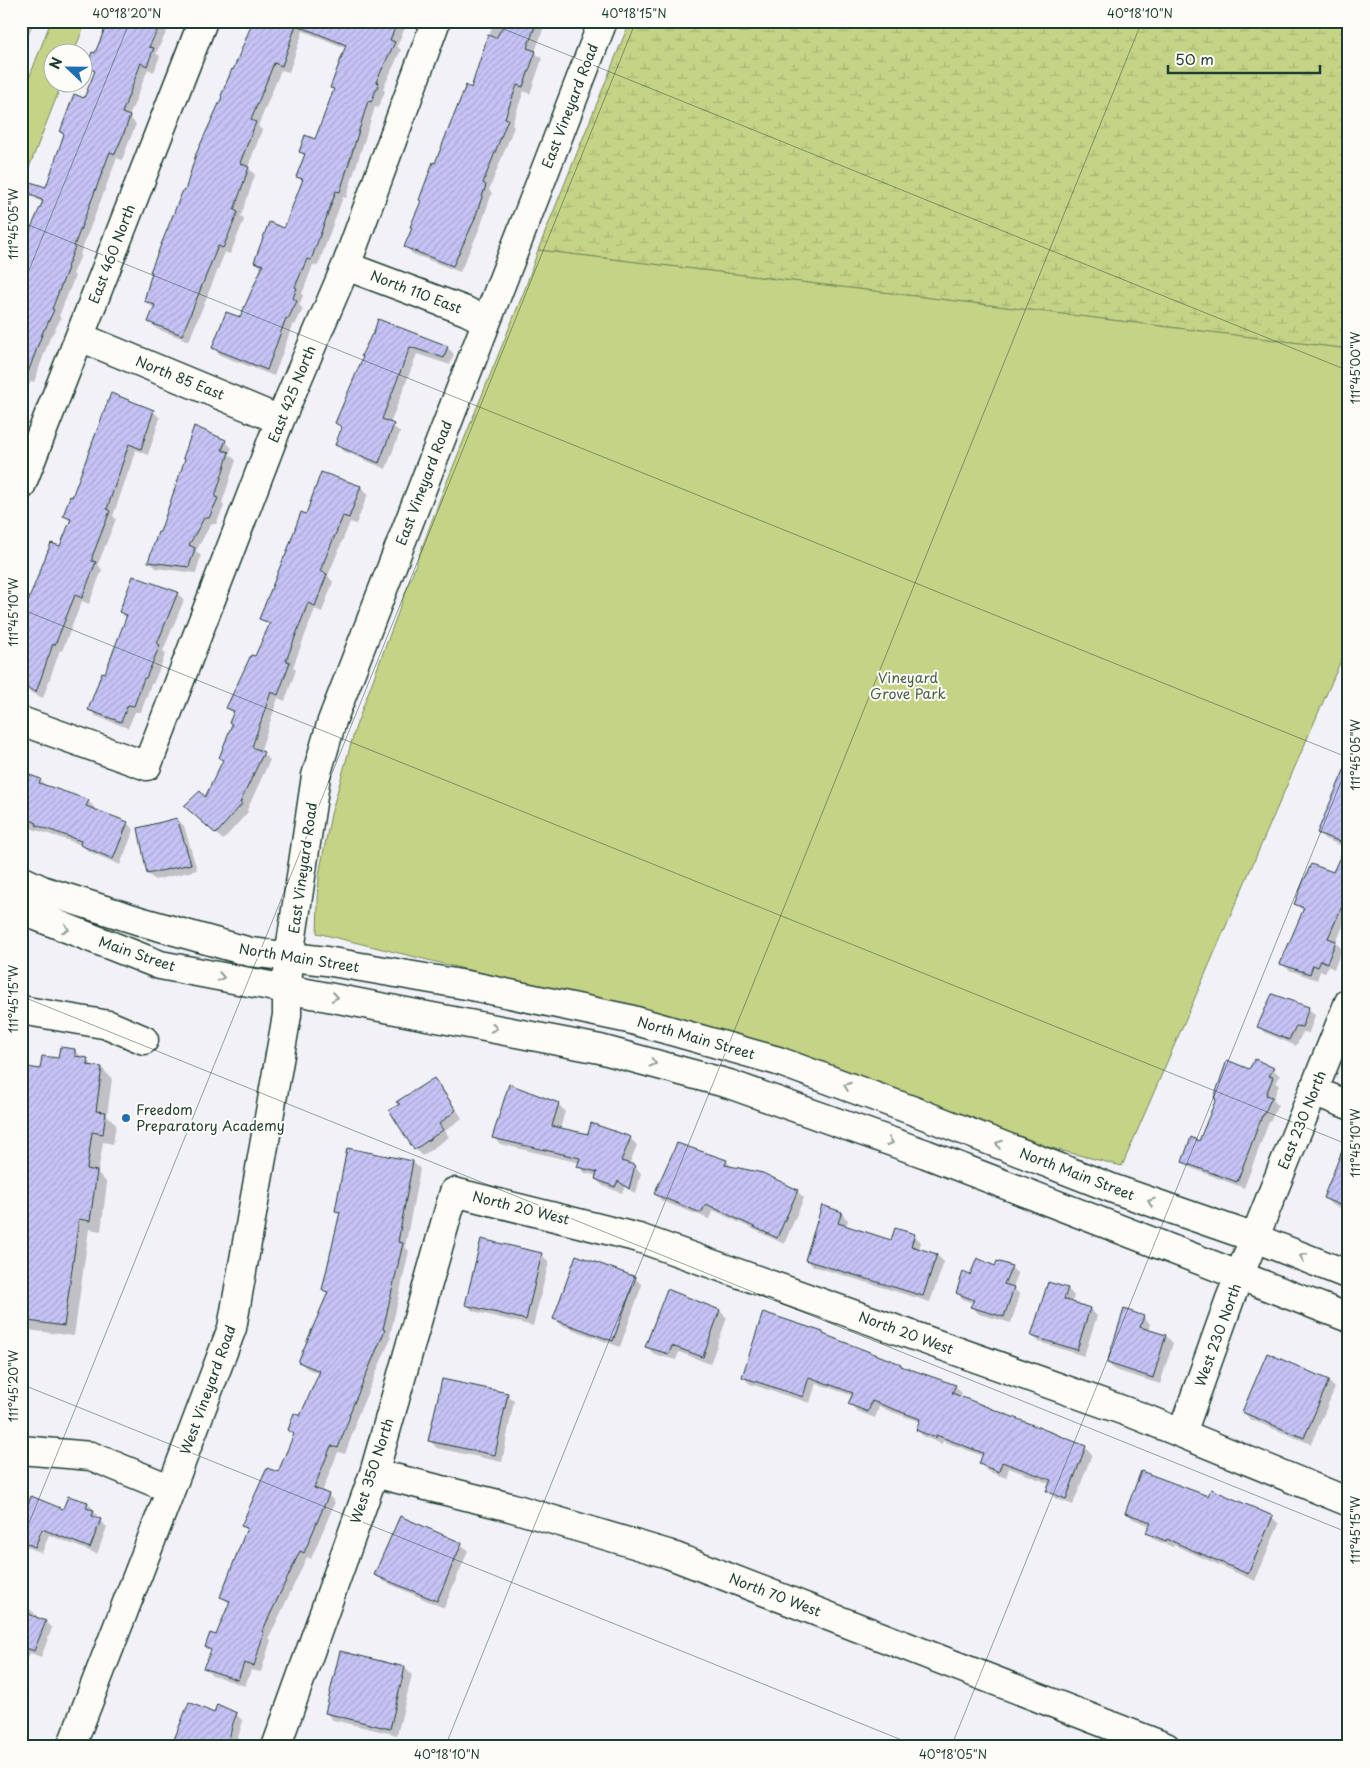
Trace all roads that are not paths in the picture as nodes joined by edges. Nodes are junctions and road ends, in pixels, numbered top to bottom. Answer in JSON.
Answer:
{"nodes":[{"id":1,"x":203,"y":21,"type":"edge"},
{"id":2,"x":436,"y":21,"type":"edge"},
{"id":3,"x":603,"y":21,"type":"edge"},
{"id":4,"x":346,"y":266,"type":"junction"},
{"id":5,"x":486,"y":321,"type":"junction"},
{"id":6,"x":80,"y":336,"type":"junction"},
{"id":7,"x":280,"y":420,"type":"junction"},
{"id":8,"x":21,"y":486,"type":"edge"},
{"id":9,"x":21,"y":721,"type":"edge"},
{"id":10,"x":21,"y":880,"type":"edge"},
{"id":11,"x":21,"y":910,"type":"edge"},
{"id":12,"x":289,"y":957,"type":"junction"},
{"id":13,"x":286,"y":989,"type":"junction"},
{"id":14,"x":1349,"y":1002,"type":"edge"},
{"id":15,"x":21,"y":1010,"type":"edge"},
{"id":16,"x":144,"y":1040,"type":"dead end"},
{"id":17,"x":1313,"y":1091,"type":"junction"},
{"id":18,"x":1349,"y":1105,"type":"edge"},
{"id":19,"x":454,"y":1192,"type":"joint"},
{"id":20,"x":1254,"y":1238,"type":"junction"},
{"id":21,"x":1349,"y":1275,"type":"edge"},
{"id":22,"x":1239,"y":1276,"type":"junction"},
{"id":23,"x":1349,"y":1318,"type":"edge"},
{"id":24,"x":1182,"y":1433,"type":"junction"},
{"id":25,"x":21,"y":1450,"type":"edge"},
{"id":26,"x":374,"y":1473,"type":"junction"},
{"id":27,"x":172,"y":1489,"type":"junction"},
{"id":28,"x":1349,"y":1502,"type":"edge"},
{"id":29,"x":70,"y":1747,"type":"edge"},
{"id":30,"x":276,"y":1747,"type":"edge"},
{"id":31,"x":1166,"y":1747,"type":"edge"}],
"edges":[{"from":1,"to":6,"type":"street","name":"East 460 North"},
{"from":2,"to":4,"type":"street","name":"East 425 North"},
{"from":3,"to":5,"type":"street","name":"East Vineyard Road"},
{"from":4,"to":5,"type":"street","name":"North 110 East"},
{"from":4,"to":7,"type":"street","name":"East 425 North"},
{"from":5,"to":12,"type":"street","name":"East Vineyard Road"},
{"from":6,"to":7,"type":"street","name":"North 85 East"},
{"from":6,"to":8,"type":"street","name":"East 460 North"},
{"from":7,"to":9,"type":"street","name":"East 425 North"},
{"from":10,"to":12,"type":"street","name":"North Main Street"},
{"from":11,"to":13,"type":"street","name":"Main Street","one_way":true},
{"from":12,"to":13,"type":"street","name":"West Vineyard Road"},
{"from":20,"to":12,"type":"street","name":"North Main Street","one_way":true},
{"from":13,"to":22,"type":"street","one_way":true},
{"from":13,"to":27,"type":"street","name":"West Vineyard Road"},
{"from":14,"to":17,"type":"street","name":"East 230 North"},
{"from":15,"to":16,"type":"street"},
{"from":17,"to":18,"type":"street"},
{"from":17,"to":20,"type":"street","name":"East 230 North"},
{"from":19,"to":24,"type":"street","name":"North 20 West"},
{"from":19,"to":26,"type":"street","name":"West 350 North"},
{"from":21,"to":20,"type":"street","name":"North Main Street","one_way":true},
{"from":20,"to":22,"type":"street","name":"West 230 North"},
{"from":22,"to":23,"type":"street"},
{"from":22,"to":24,"type":"street","name":"West 230 North"},
{"from":24,"to":28,"type":"street","name":"North 20 West"},
{"from":25,"to":27,"type":"street"},
{"from":26,"to":30,"type":"street","name":"West 350 North"},
{"from":26,"to":31,"type":"street","name":"North 70 West"},
{"from":27,"to":29,"type":"street","name":"West Vineyard Road"}]}
